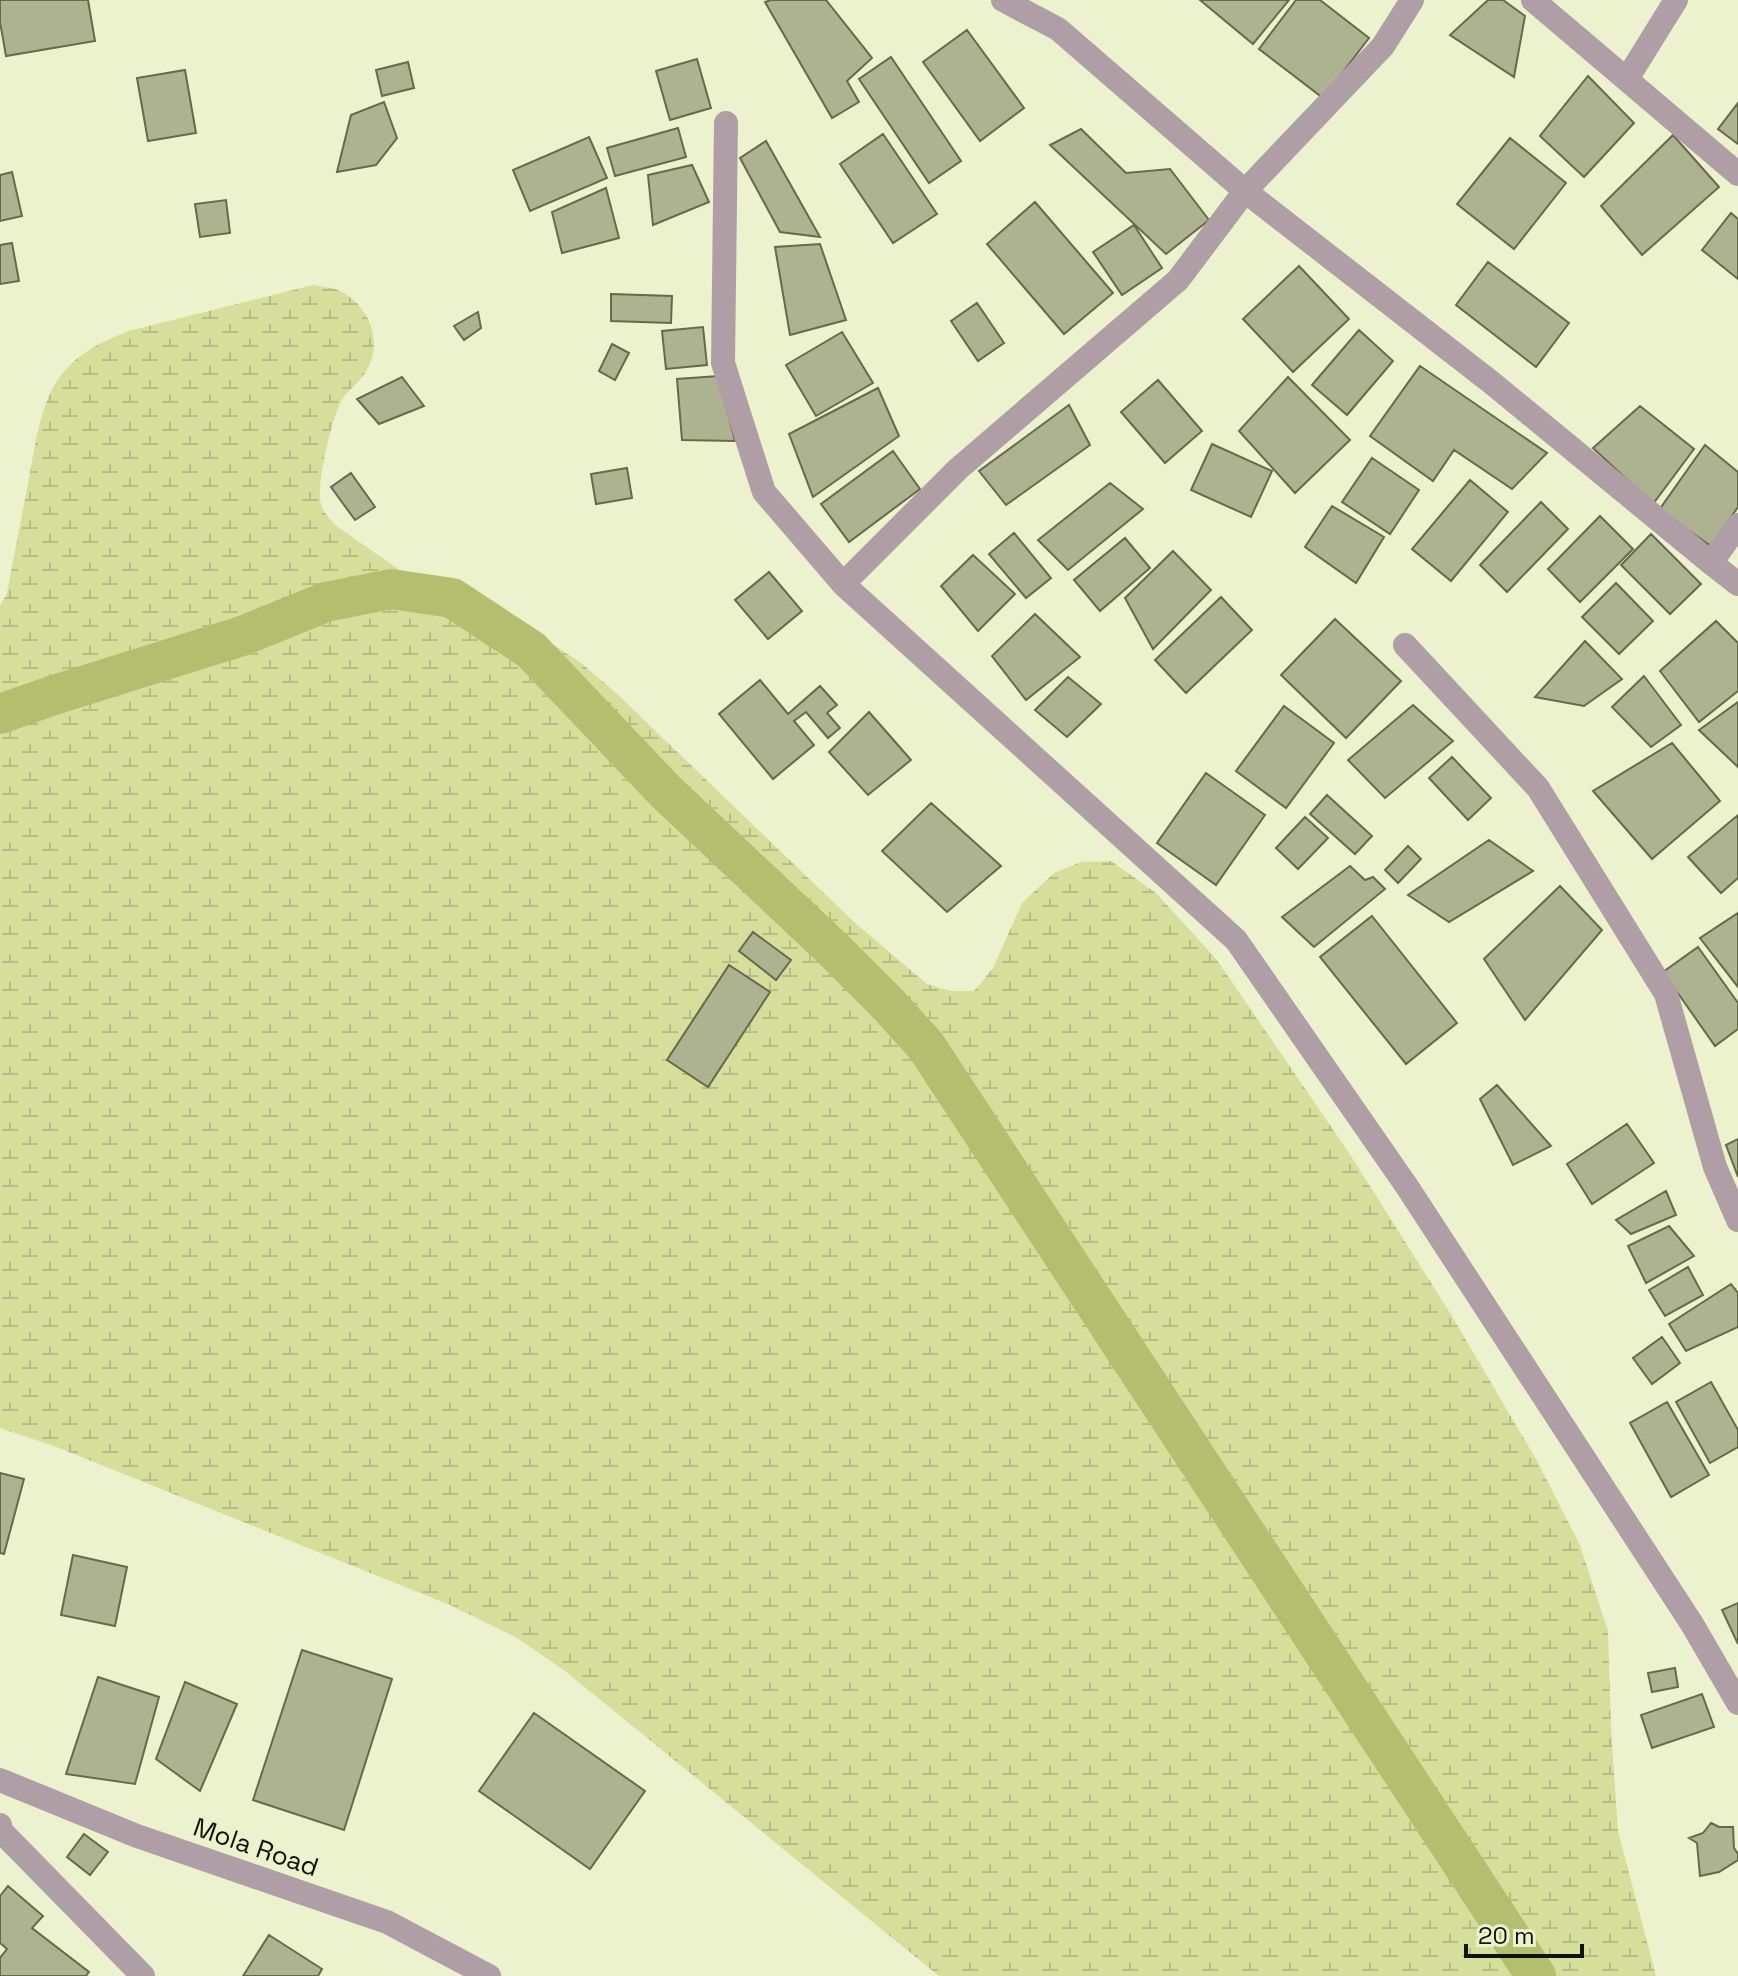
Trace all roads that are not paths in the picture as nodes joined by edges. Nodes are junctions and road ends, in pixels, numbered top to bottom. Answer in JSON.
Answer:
{"nodes":[{"id":1,"x":1003,"y":0,"type":"edge"},
{"id":2,"x":1412,"y":0,"type":"edge"},
{"id":3,"x":1533,"y":0,"type":"edge"},
{"id":4,"x":1676,"y":0,"type":"edge"},
{"id":5,"x":1627,"y":79,"type":"junction"},
{"id":6,"x":726,"y":123,"type":"dead end"},
{"id":7,"x":1738,"y":174,"type":"edge"},
{"id":8,"x":1245,"y":191,"type":"junction"},
{"id":9,"x":1738,"y":525,"type":"edge"},
{"id":10,"x":1711,"y":563,"type":"junction"},
{"id":11,"x":843,"y":584,"type":"junction"},
{"id":12,"x":1738,"y":584,"type":"edge"},
{"id":13,"x":1405,"y":645,"type":"dead end"},
{"id":14,"x":1738,"y":1220,"type":"edge"},
{"id":15,"x":1738,"y":1703,"type":"edge"},
{"id":16,"x":0,"y":1780,"type":"edge"},
{"id":17,"x":0,"y":1825,"type":"edge"},
{"id":18,"x":143,"y":1976,"type":"edge"},
{"id":19,"x":489,"y":1976,"type":"edge"}],
"edges":[{"from":1,"to":8,"type":"street"},
{"from":2,"to":8,"type":"street"},
{"from":3,"to":5,"type":"street"},
{"from":4,"to":5,"type":"street"},
{"from":5,"to":7,"type":"street"},
{"from":6,"to":11,"type":"street"},
{"from":8,"to":10,"type":"street"},
{"from":8,"to":11,"type":"street"},
{"from":9,"to":10,"type":"street"},
{"from":10,"to":12,"type":"street"},
{"from":11,"to":15,"type":"street"},
{"from":13,"to":14,"type":"street"},
{"from":16,"to":19,"type":"street","name":"Mola Road"},
{"from":17,"to":18,"type":"street"}]}
